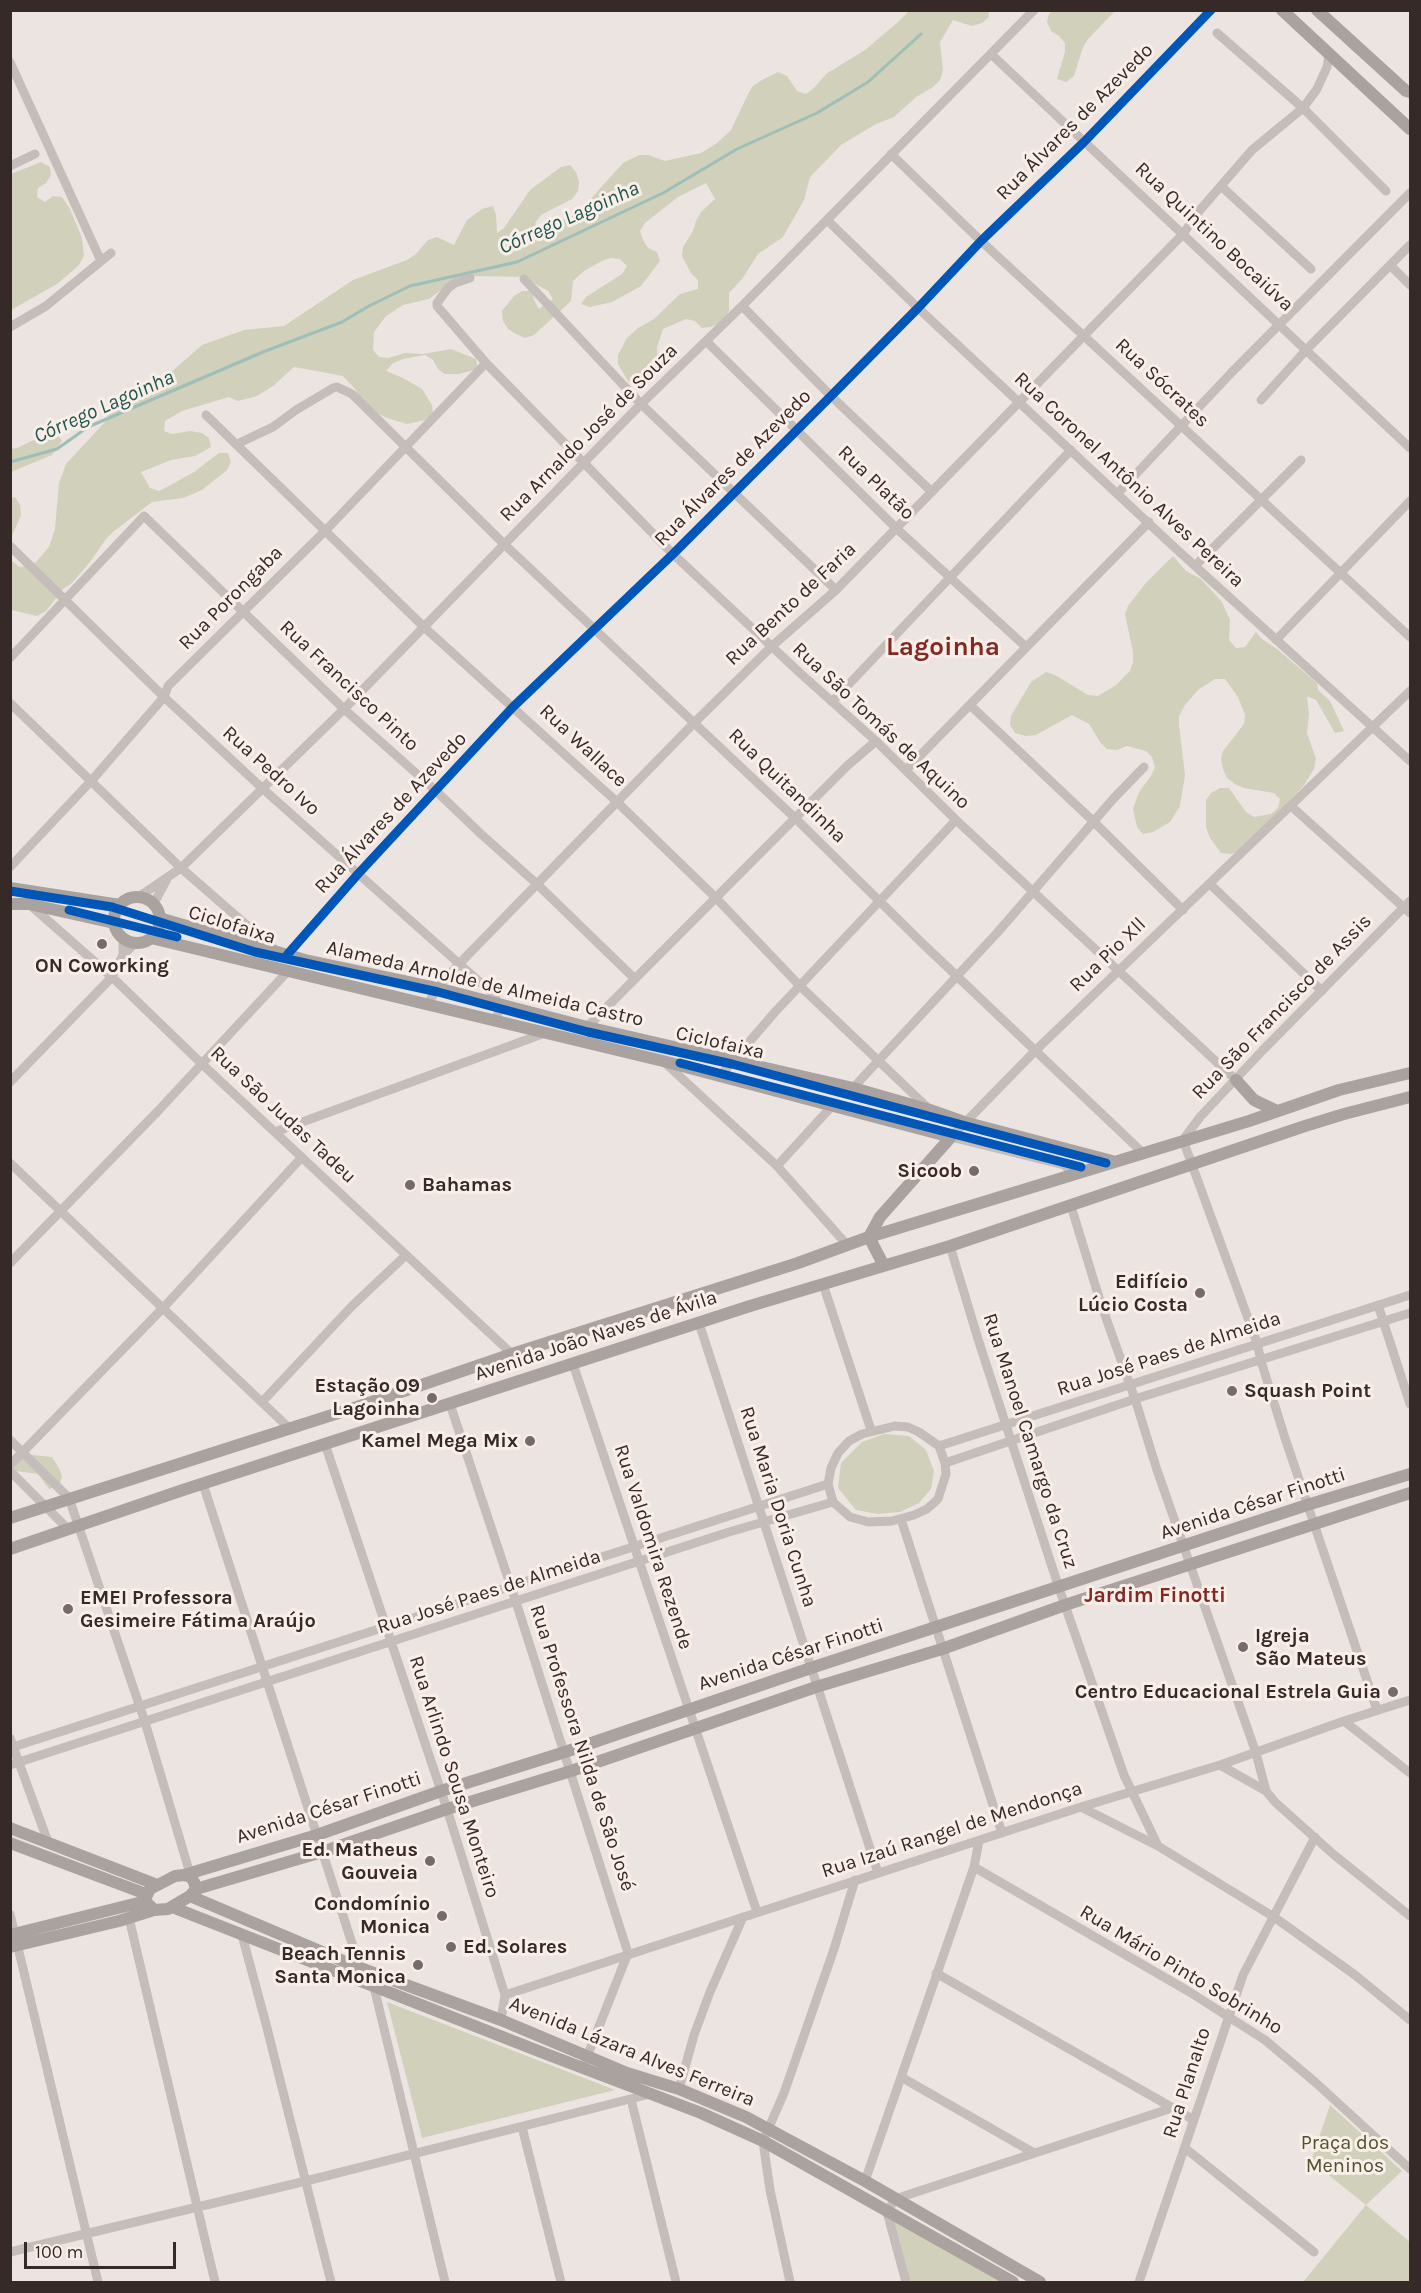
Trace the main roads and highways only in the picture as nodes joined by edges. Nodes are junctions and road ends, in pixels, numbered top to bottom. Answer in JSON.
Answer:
{"nodes":[{"id":1,"x":1282,"y":10,"type":"edge"},
{"id":2,"x":1317,"y":10,"type":"edge"},
{"id":3,"x":1408,"y":92,"type":"edge"},
{"id":4,"x":1410,"y":129,"type":"edge"},
{"id":5,"x":10,"y":888,"type":"edge"},
{"id":6,"x":10,"y":904,"type":"edge"},
{"id":7,"x":120,"y":905,"type":"junction"},
{"id":8,"x":159,"y":918,"type":"junction"},
{"id":9,"x":114,"y":923,"type":"junction"},
{"id":10,"x":151,"y":938,"type":"junction"},
{"id":11,"x":1410,"y":1073,"type":"edge"},
{"id":12,"x":1236,"y":1080,"type":"road end"},
{"id":13,"x":1410,"y":1097,"type":"edge"},
{"id":14,"x":1276,"y":1111,"type":"junction"},
{"id":15,"x":951,"y":1137,"type":"joint"},
{"id":16,"x":1113,"y":1161,"type":"junction"},
{"id":17,"x":869,"y":1237,"type":"junction"},
{"id":18,"x":883,"y":1264,"type":"junction"},
{"id":19,"x":1410,"y":1474,"type":"edge"},
{"id":20,"x":1410,"y":1493,"type":"edge"},
{"id":21,"x":10,"y":1518,"type":"edge"},
{"id":22,"x":10,"y":1549,"type":"edge"},
{"id":23,"x":10,"y":1828,"type":"edge"},
{"id":24,"x":10,"y":1844,"type":"edge"},
{"id":25,"x":190,"y":1882,"type":"junction"},
{"id":26,"x":155,"y":1884,"type":"junction"},
{"id":27,"x":149,"y":1902,"type":"junction"},
{"id":28,"x":172,"y":1907,"type":"junction"},
{"id":29,"x":13,"y":1940,"type":"edge"},
{"id":30,"x":451,"y":2002,"type":"junction"},
{"id":31,"x":446,"y":2015,"type":"junction"},
{"id":32,"x":585,"y":2062,"type":"junction"},
{"id":33,"x":1014,"y":2283,"type":"edge"},
{"id":34,"x":1040,"y":2283,"type":"edge"}],
"edges":[{"from":1,"to":4,"type":"main road"},
{"from":2,"to":3,"type":"main road"},
{"from":5,"to":7,"type":"main road"},
{"from":6,"to":9,"type":"main road"},
{"from":7,"to":8,"type":"main road"},
{"from":7,"to":9,"type":"main road"},
{"from":8,"to":10,"type":"main road"},
{"from":8,"to":16,"type":"main road","name":"Alameda Arnolde de Almeida Castro"},
{"from":9,"to":10,"type":"main road"},
{"from":10,"to":15,"type":"main road","name":"Alameda Arnolde de Almeida Castro"},
{"from":11,"to":14,"type":"main road","name":"Avenida João Naves de Ávila"},
{"from":12,"to":14,"type":"main road"},
{"from":13,"to":18,"type":"main road","name":"Avenida João Naves de Ávila"},
{"from":14,"to":16,"type":"main road","name":"Avenida João Naves de Ávila"},
{"from":15,"to":17,"type":"main road","name":"Rua Pio Xll"},
{"from":16,"to":17,"type":"main road","name":"Avenida João Naves de Ávila"},
{"from":17,"to":18,"type":"main road"},
{"from":17,"to":21,"type":"main road","name":"Avenida João Naves de Ávila"},
{"from":18,"to":22,"type":"main road","name":"Avenida João Naves de Ávila"},
{"from":19,"to":25,"type":"main road","name":"Avenida César Finotti"},
{"from":20,"to":25,"type":"main road","name":"Avenida César Finotti"},
{"from":23,"to":26,"type":"main road"},
{"from":24,"to":27,"type":"main road"},
{"from":25,"to":26,"type":"main road"},
{"from":25,"to":28,"type":"main road"},
{"from":25,"to":30,"type":"main road","name":"Avenida Lázara Alves Ferreira"},
{"from":26,"to":27,"type":"main road"},
{"from":27,"to":28,"type":"main road"},
{"from":27,"to":29,"type":"main road"},
{"from":27,"to":29,"type":"main road"},
{"from":28,"to":31,"type":"main road","name":"Avenida Lázara Alves Ferreira"},
{"from":30,"to":31,"type":"main road"},
{"from":30,"to":32,"type":"main road","name":"Avenida Lázara Alves Ferreira"},
{"from":31,"to":32,"type":"main road","name":"Avenida Lázara Alves Ferreira"},
{"from":32,"to":33,"type":"main road","name":"Avenida Lázara Alves Ferreira"},
{"from":32,"to":34,"type":"main road","name":"Avenida Lázara Alves Ferreira"}]}
